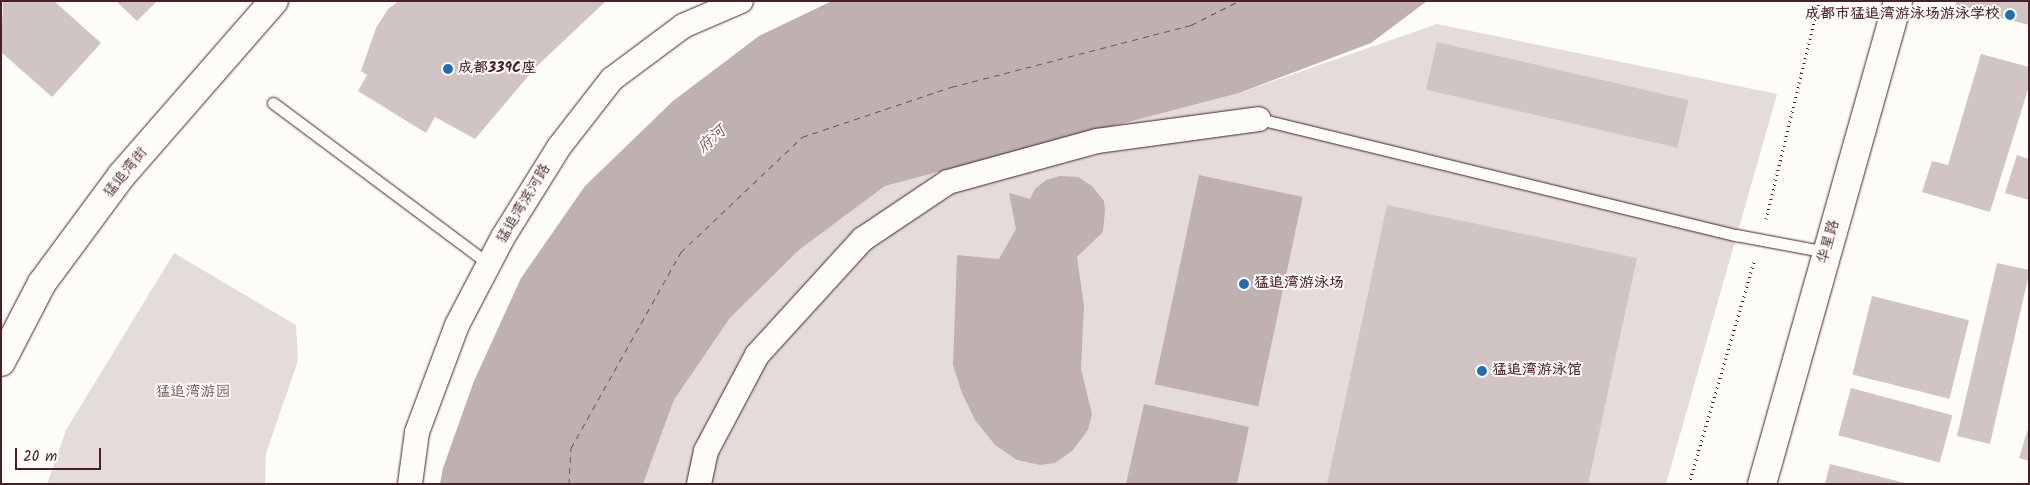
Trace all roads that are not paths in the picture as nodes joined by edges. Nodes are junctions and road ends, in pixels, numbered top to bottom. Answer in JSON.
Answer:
{"nodes":[{"id":1,"x":274,"y":1,"type":"edge"},
{"id":2,"x":742,"y":1,"type":"edge"},
{"id":3,"x":1898,"y":1,"type":"edge"},
{"id":4,"x":273,"y":102,"type":"dead end"},
{"id":5,"x":1259,"y":119,"type":"joint"},
{"id":6,"x":1827,"y":252,"type":"junction"},
{"id":7,"x":489,"y":264,"type":"junction"},
{"id":8,"x":1,"y":362,"type":"edge"},
{"id":9,"x":410,"y":484,"type":"edge"},
{"id":10,"x":698,"y":484,"type":"edge"},
{"id":11,"x":1762,"y":484,"type":"edge"}],
"edges":[{"from":1,"to":8,"type":"street","name":"猛追湾街"},
{"from":2,"to":7,"type":"street","name":"猛追湾滨河路"},
{"from":3,"to":6,"type":"street","name":"华星路"},
{"from":4,"to":7,"type":"lane"},
{"from":5,"to":6,"type":"lane"},
{"from":5,"to":10,"type":"street"},
{"from":6,"to":11,"type":"street","name":"华星路"},
{"from":7,"to":9,"type":"street","name":"猛追湾滨河路"}]}
